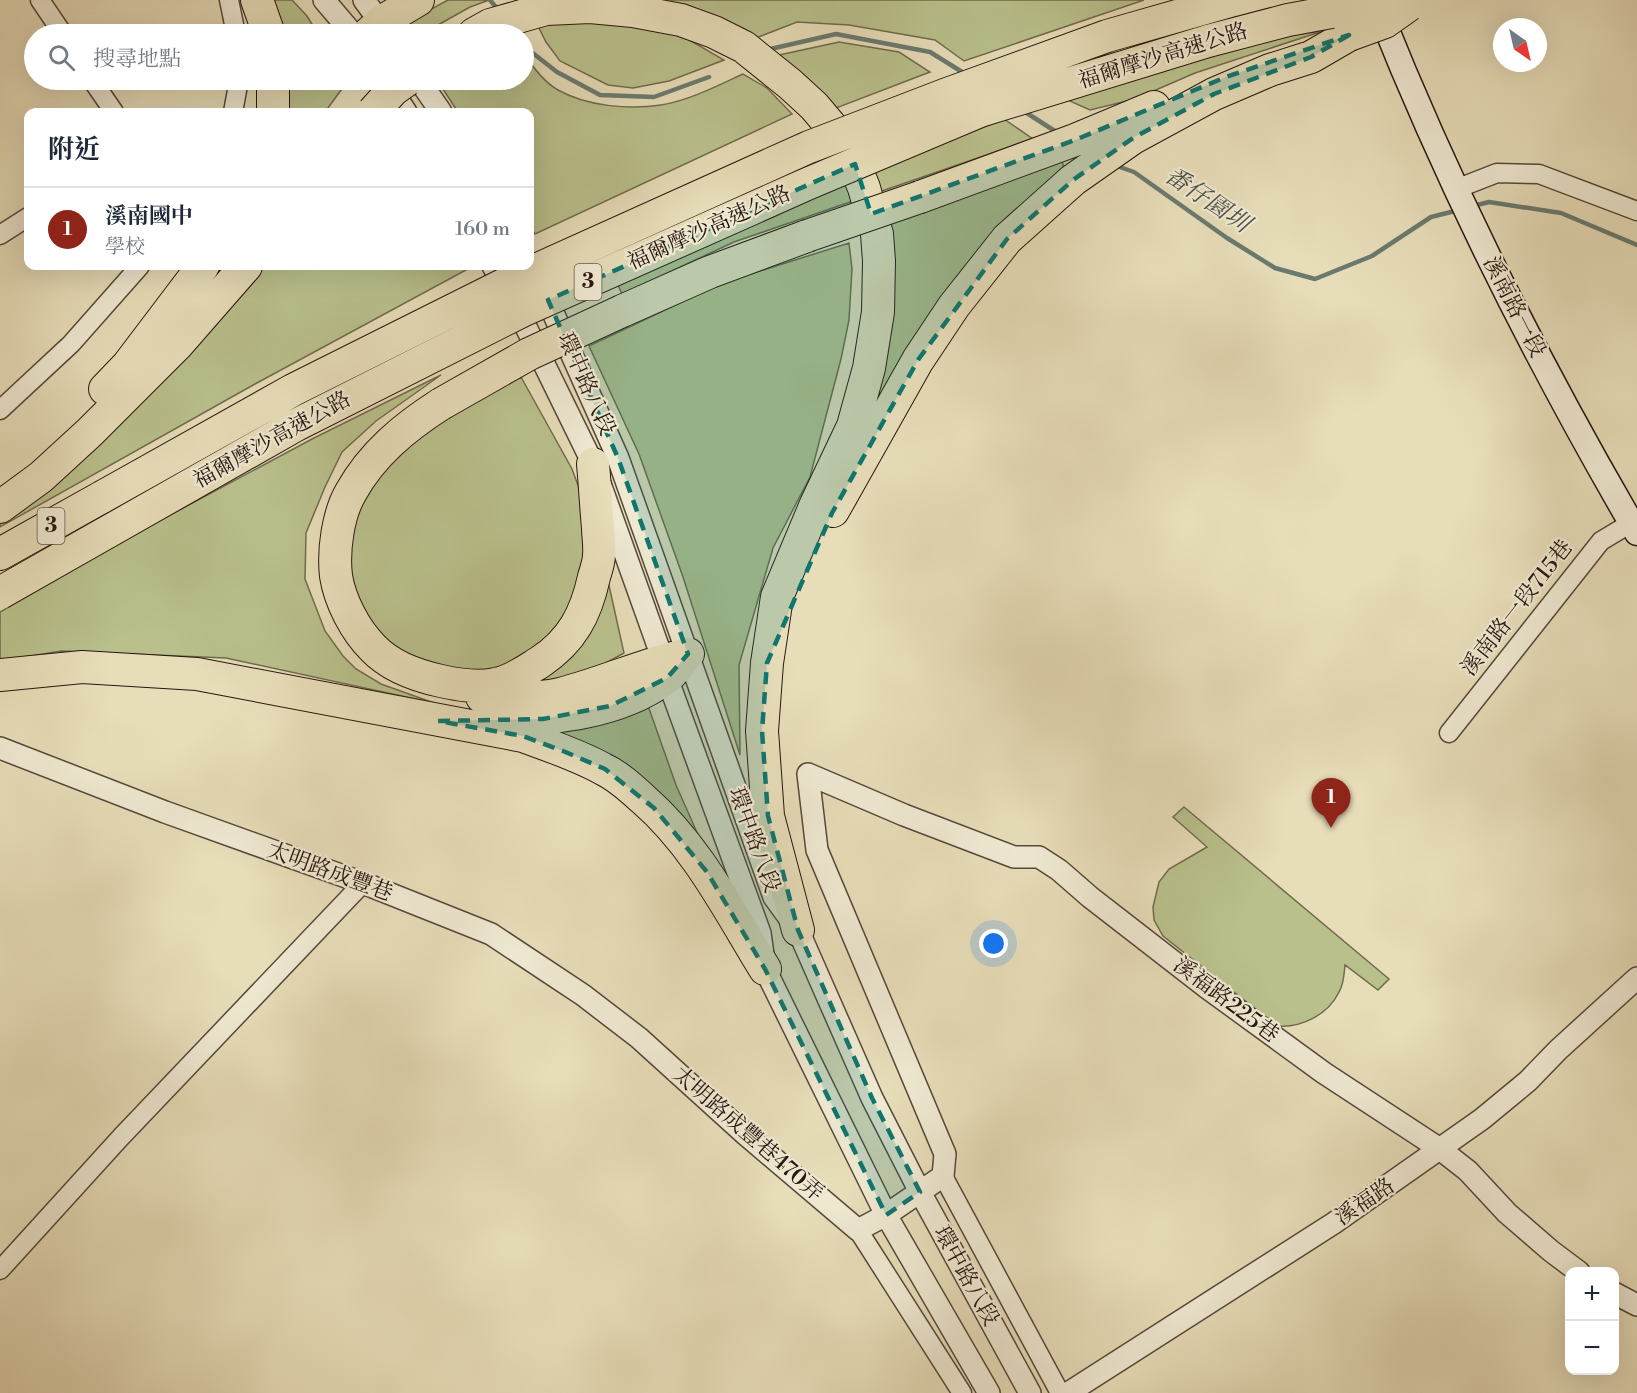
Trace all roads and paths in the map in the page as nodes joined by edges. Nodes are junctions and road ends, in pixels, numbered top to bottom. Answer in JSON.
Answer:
{"nodes":[{"id":1,"x":40,"y":0,"type":"edge"},
{"id":2,"x":229,"y":0,"type":"edge"},
{"id":3,"x":257,"y":0,"type":"edge"},
{"id":4,"x":324,"y":0,"type":"edge"},
{"id":5,"x":418,"y":0,"type":"edge"},
{"id":6,"x":1233,"y":0,"type":"edge"},
{"id":7,"x":1375,"y":0,"type":"edge"},
{"id":8,"x":1396,"y":0,"type":"edge"},
{"id":9,"x":1415,"y":0,"type":"edge"},
{"id":10,"x":376,"y":23,"type":"edge"},
{"id":11,"x":56,"y":24,"type":"edge"},
{"id":12,"x":234,"y":24,"type":"edge"},
{"id":13,"x":265,"y":24,"type":"edge"},
{"id":14,"x":344,"y":24,"type":"edge"},
{"id":15,"x":494,"y":24,"type":"edge"},
{"id":16,"x":1349,"y":35,"type":"junction"},
{"id":17,"x":99,"y":90,"type":"edge"},
{"id":18,"x":237,"y":90,"type":"edge"},
{"id":19,"x":273,"y":90,"type":"edge"},
{"id":20,"x":391,"y":90,"type":"edge"},
{"id":21,"x":393,"y":90,"type":"edge"},
{"id":22,"x":426,"y":90,"type":"edge"},
{"id":23,"x":111,"y":108,"type":"edge"},
{"id":24,"x":234,"y":108,"type":"edge"},
{"id":25,"x":273,"y":108,"type":"edge"},
{"id":26,"x":377,"y":108,"type":"edge"},
{"id":27,"x":403,"y":108,"type":"edge"},
{"id":28,"x":438,"y":108,"type":"edge"},
{"id":29,"x":1458,"y":193,"type":"junction"},
{"id":30,"x":1637,"y":211,"type":"edge"},
{"id":31,"x":24,"y":220,"type":"edge"},
{"id":32,"x":0,"y":235,"type":"edge"},
{"id":33,"x":136,"y":270,"type":"edge"},
{"id":34,"x":200,"y":270,"type":"edge"},
{"id":35,"x":243,"y":270,"type":"edge"},
{"id":36,"x":495,"y":270,"type":"edge"},
{"id":37,"x":533,"y":270,"type":"edge"},
{"id":38,"x":0,"y":410,"type":"edge"},
{"id":39,"x":593,"y":464,"type":"junction"},
{"id":40,"x":0,"y":490,"type":"edge"},
{"id":41,"x":0,"y":507,"type":"edge"},
{"id":42,"x":1634,"y":528,"type":"edge"},
{"id":43,"x":0,"y":554,"type":"edge"},
{"id":44,"x":0,"y":593,"type":"edge"},
{"id":45,"x":767,"y":663,"type":"junction"},
{"id":46,"x":394,"y":664,"type":"junction"},
{"id":47,"x":673,"y":664,"type":"junction"},
{"id":48,"x":0,"y":675,"type":"edge"},
{"id":49,"x":438,"y":721,"type":"junction"},
{"id":50,"x":1449,"y":733,"type":"dead end"},
{"id":51,"x":0,"y":748,"type":"edge"},
{"id":52,"x":363,"y":883,"type":"junction"},
{"id":53,"x":798,"y":930,"type":"junction"},
{"id":54,"x":765,"y":969,"type":"junction"},
{"id":55,"x":1637,"y":978,"type":"edge"},
{"id":56,"x":639,"y":1038,"type":"joint"},
{"id":57,"x":1440,"y":1149,"type":"junction"},
{"id":58,"x":944,"y":1176,"type":"junction"},
{"id":59,"x":920,"y":1192,"type":"junction"},
{"id":60,"x":886,"y":1215,"type":"junction"},
{"id":61,"x":858,"y":1230,"type":"junction"},
{"id":62,"x":1572,"y":1267,"type":"edge"},
{"id":63,"x":0,"y":1270,"type":"edge"},
{"id":64,"x":1619,"y":1296,"type":"edge"},
{"id":65,"x":1637,"y":1305,"type":"edge"},
{"id":66,"x":962,"y":1393,"type":"edge"},
{"id":67,"x":989,"y":1393,"type":"edge"},
{"id":68,"x":1030,"y":1393,"type":"edge"},
{"id":69,"x":1060,"y":1393,"type":"edge"},
{"id":70,"x":1068,"y":1393,"type":"edge"}],
"edges":[{"from":1,"to":11,"type":"street"},
{"from":2,"to":12,"type":"street"},
{"from":3,"to":13,"type":"highway"},
{"from":4,"to":14,"type":"street"},
{"from":5,"to":10,"type":"highway"},
{"from":6,"to":43,"type":"highway","name":"福爾摩沙高速公路","number":"3","bridge":true},
{"from":7,"to":29,"type":"main road","name":"溪南路一段"},
{"from":8,"to":44,"type":"highway","name":"福爾摩沙高速公路","number":"3","bridge":true},
{"from":9,"to":16,"type":"highway","bridge":true},
{"from":15,"to":45,"type":"highway"},
{"from":16,"to":45,"type":"highway"},
{"from":16,"to":46,"type":"highway","bridge":true},
{"from":17,"to":23,"type":"street"},
{"from":18,"to":24,"type":"street"},
{"from":19,"to":25,"type":"highway"},
{"from":20,"to":27,"type":"street"},
{"from":21,"to":26,"type":"highway","bridge":true},
{"from":22,"to":28,"type":"street"},
{"from":29,"to":30,"type":"street"},
{"from":29,"to":42,"type":"main road","name":"溪南路一段"},
{"from":31,"to":32,"type":"street"},
{"from":33,"to":38,"type":"street"},
{"from":34,"to":40,"type":"highway"},
{"from":35,"to":41,"type":"highway"},
{"from":36,"to":39,"type":"street","name":"環中路八段"},
{"from":37,"to":47,"type":"street","name":"環中路八段"},
{"from":39,"to":46,"type":"highway"},
{"from":39,"to":47,"type":"street","name":"環中路八段"},
{"from":42,"to":50,"type":"street","name":"溪南路一段715巷"},
{"from":45,"to":53,"type":"highway"},
{"from":46,"to":47,"type":"highway"},
{"from":47,"to":49,"type":"highway"},
{"from":47,"to":53,"type":"street","name":"環中路八段"},
{"from":47,"to":54,"type":"street","name":"環中路八段"},
{"from":48,"to":49,"type":"highway"},
{"from":49,"to":54,"type":"highway"},
{"from":51,"to":52,"type":"street","name":"太明路成豐巷"},
{"from":52,"to":56,"type":"street","name":"太明路成豐巷"},
{"from":52,"to":63,"type":"street"},
{"from":53,"to":59,"type":"street","name":"環中路八段"},
{"from":54,"to":60,"type":"street","name":"環中路八段"},
{"from":55,"to":57,"type":"street","name":"溪福路"},
{"from":56,"to":61,"type":"street","name":"太明路成豐巷470弄"},
{"from":57,"to":58,"type":"street","name":"溪福路225巷"},
{"from":57,"to":62,"type":"street","name":"溪福路225巷"},
{"from":57,"to":70,"type":"street","name":"溪福路"},
{"from":58,"to":59,"type":"street"},
{"from":58,"to":69,"type":"street","name":"環中路八段"},
{"from":59,"to":60,"type":"street"},
{"from":59,"to":68,"type":"street","name":"環中路八段"},
{"from":60,"to":61,"type":"street"},
{"from":60,"to":67,"type":"street","name":"環中路八段"},
{"from":61,"to":66,"type":"street"},
{"from":64,"to":65,"type":"street"}]}
